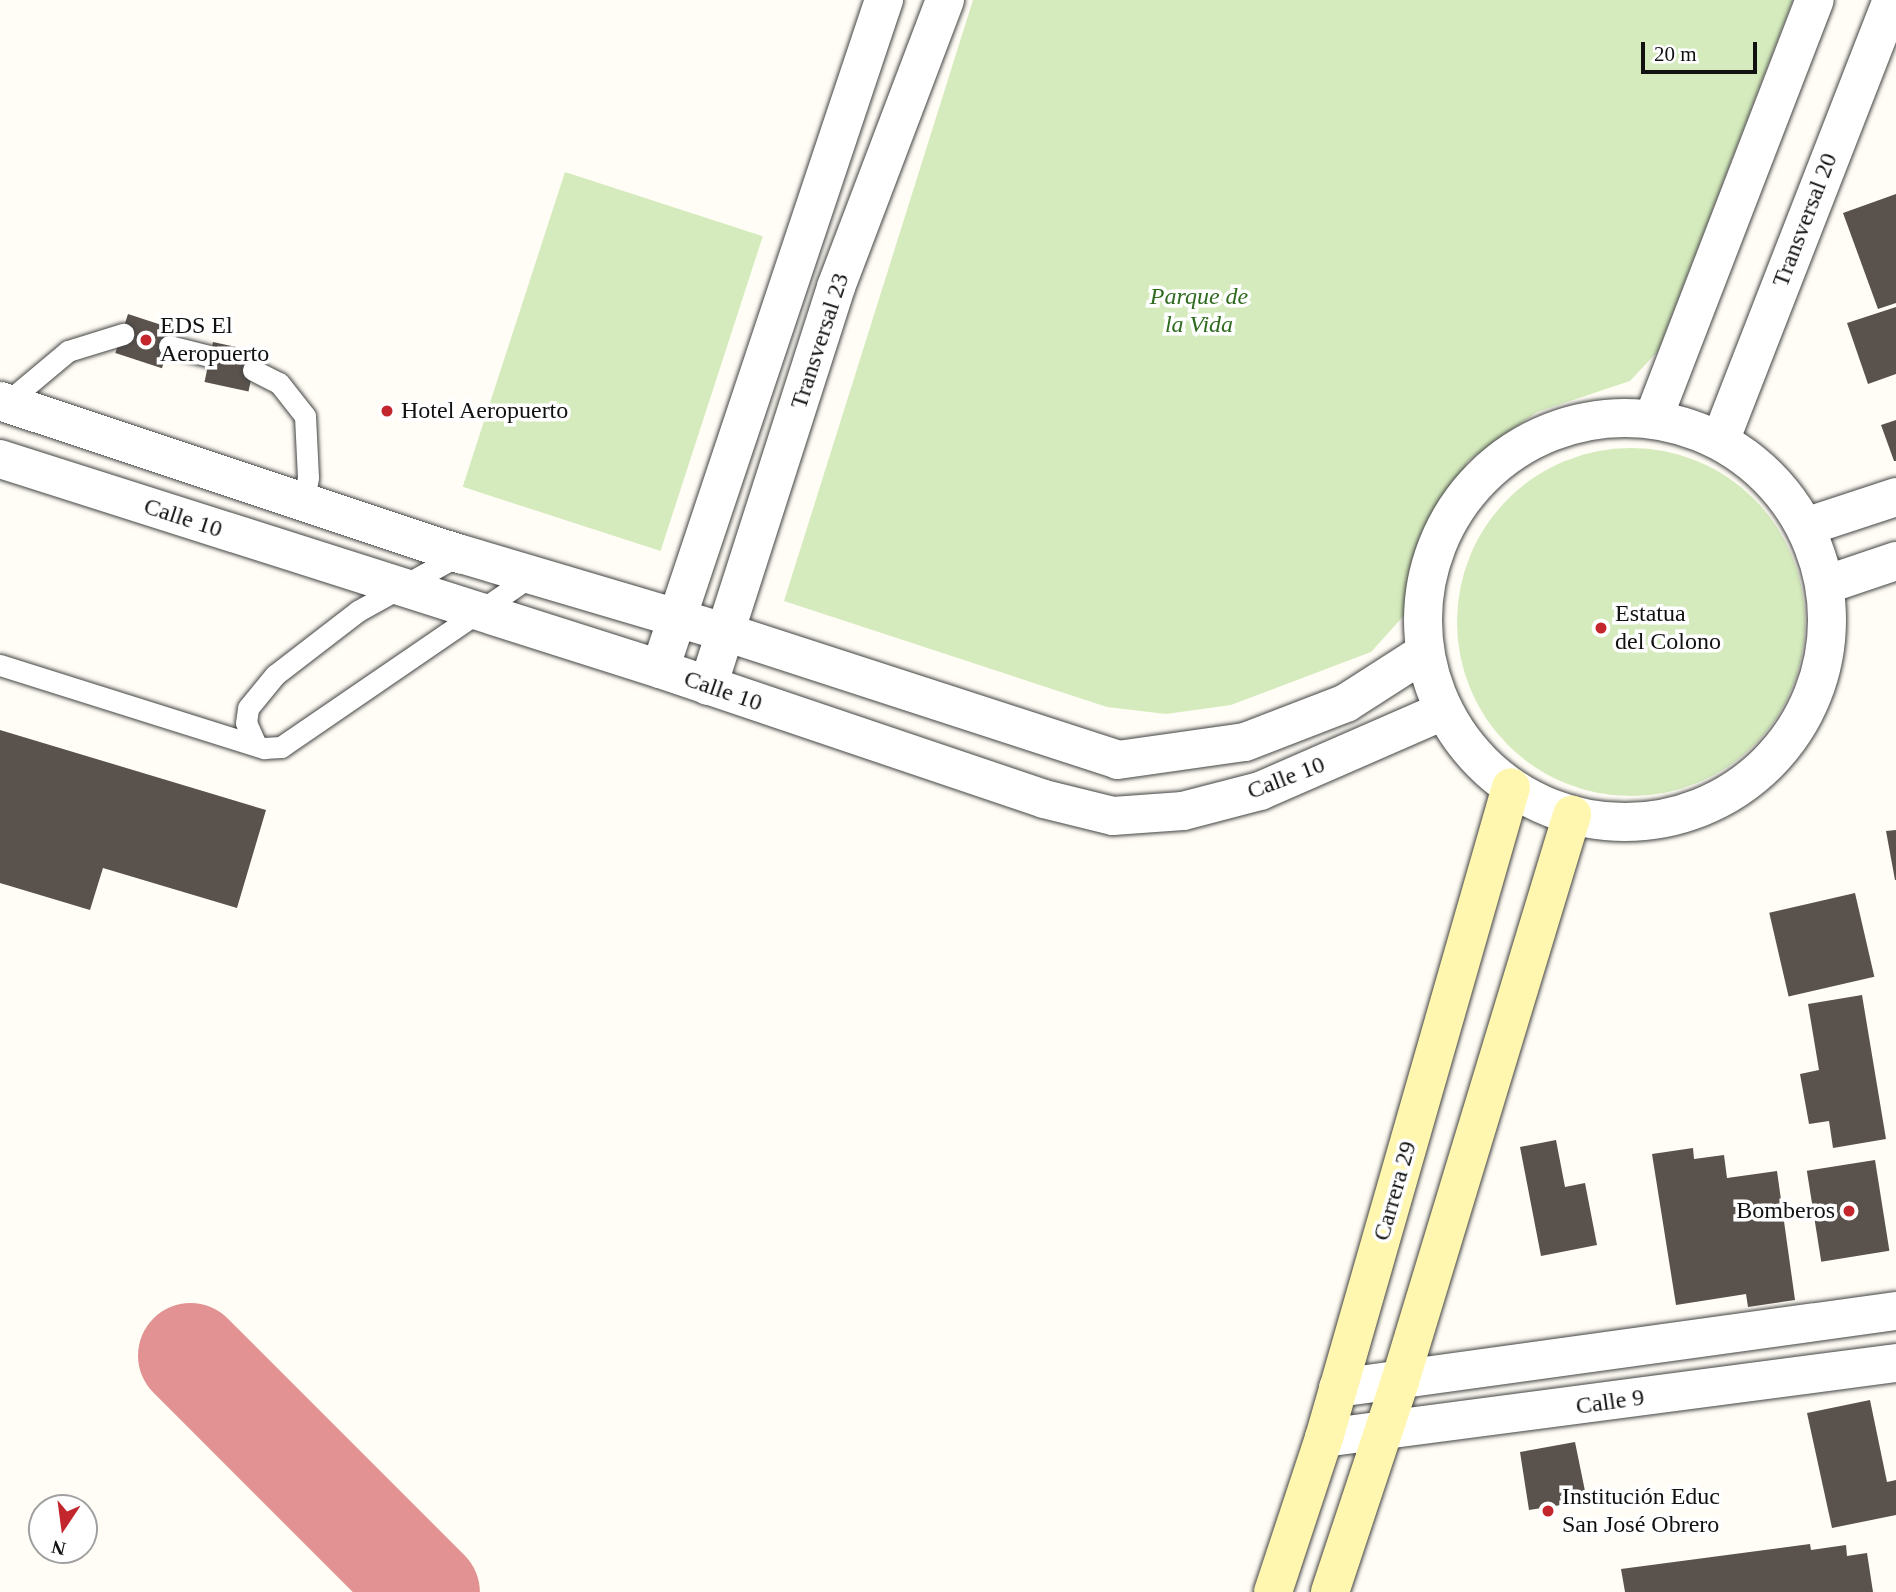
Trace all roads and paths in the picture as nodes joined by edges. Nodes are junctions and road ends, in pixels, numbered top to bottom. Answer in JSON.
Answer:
{"nodes":[{"id":1,"x":884,"y":0,"type":"edge"},
{"id":2,"x":945,"y":0,"type":"edge"},
{"id":3,"x":1815,"y":0,"type":"edge"},
{"id":4,"x":1892,"y":0,"type":"edge"},
{"id":5,"x":122,"y":334,"type":"dead end"},
{"id":6,"x":169,"y":346,"type":"dead end"},
{"id":7,"x":209,"y":356,"type":"dead end"},
{"id":8,"x":253,"y":370,"type":"dead end"},
{"id":9,"x":3,"y":402,"type":"edge"},
{"id":10,"x":1653,"y":419,"type":"junction"},
{"id":11,"x":1720,"y":441,"type":"junction"},
{"id":12,"x":0,"y":459,"type":"edge"},
{"id":13,"x":1896,"y":497,"type":"edge"},
{"id":14,"x":304,"y":502,"type":"junction"},
{"id":15,"x":1805,"y":527,"type":"junction"},
{"id":16,"x":461,"y":554,"type":"junction"},
{"id":17,"x":1896,"y":561,"type":"edge"},
{"id":18,"x":531,"y":576,"type":"junction"},
{"id":19,"x":1825,"y":585,"type":"junction"},
{"id":20,"x":396,"y":587,"type":"junction"},
{"id":21,"x":474,"y":613,"type":"junction"},
{"id":22,"x":679,"y":619,"type":"junction"},
{"id":23,"x":725,"y":632,"type":"junction"},
{"id":24,"x":1424,"y":653,"type":"junction"},
{"id":25,"x":0,"y":665,"type":"edge"},
{"id":26,"x":660,"y":669,"type":"junction"},
{"id":27,"x":708,"y":686,"type":"junction"},
{"id":28,"x":1443,"y":711,"type":"junction"},
{"id":29,"x":257,"y":745,"type":"junction"},
{"id":30,"x":1118,"y":760,"type":"junction"},
{"id":31,"x":1511,"y":787,"type":"junction"},
{"id":32,"x":1572,"y":815,"type":"junction"},
{"id":33,"x":1113,"y":816,"type":"junction"},
{"id":34,"x":1896,"y":1311,"type":"edge"},
{"id":35,"x":1896,"y":1363,"type":"edge"},
{"id":36,"x":1400,"y":1381,"type":"junction"},
{"id":37,"x":1338,"y":1388,"type":"junction"},
{"id":38,"x":1380,"y":1433,"type":"junction"},
{"id":39,"x":1324,"y":1438,"type":"junction"},
{"id":40,"x":1273,"y":1592,"type":"edge"},
{"id":41,"x":1330,"y":1592,"type":"edge"}],
"edges":[{"from":1,"to":22,"type":"street","name":"Transversal 23"},
{"from":2,"to":23,"type":"street","name":"Transversal 23"},
{"from":3,"to":10,"type":"street"},
{"from":4,"to":11,"type":"street","name":"Transversal 20"},
{"from":5,"to":9,"type":"lane"},
{"from":6,"to":7,"type":"lane"},
{"from":8,"to":14,"type":"lane"},
{"from":9,"to":14,"type":"street","name":"Calle 10"},
{"from":10,"to":11,"type":"street"},
{"from":10,"to":24,"type":"street"},
{"from":11,"to":15,"type":"street"},
{"from":12,"to":20,"type":"street","name":"Calle 10"},
{"from":13,"to":15,"type":"street"},
{"from":14,"to":16,"type":"street","name":"Calle 10"},
{"from":15,"to":19,"type":"street"},
{"from":16,"to":18,"type":"street","name":"Calle 10"},
{"from":16,"to":20,"type":"lane"},
{"from":17,"to":19,"type":"street"},
{"from":18,"to":21,"type":"lane"},
{"from":18,"to":22,"type":"street","name":"Calle 10"},
{"from":19,"to":32,"type":"street"},
{"from":20,"to":21,"type":"street","name":"Calle 10"},
{"from":20,"to":29,"type":"lane"},
{"from":21,"to":26,"type":"street","name":"Calle 10"},
{"from":21,"to":29,"type":"lane"},
{"from":22,"to":23,"type":"street","name":"Calle 10"},
{"from":22,"to":26,"type":"street","name":"Transversal 23"},
{"from":23,"to":27,"type":"street","name":"Transversal 23"},
{"from":23,"to":30,"type":"street","name":"Calle 10"},
{"from":24,"to":28,"type":"street"},
{"from":24,"to":30,"type":"street","name":"Calle 10"},
{"from":25,"to":29,"type":"lane"},
{"from":26,"to":27,"type":"street","name":"Calle 10"},
{"from":27,"to":33,"type":"street","name":"Calle 10"},
{"from":28,"to":31,"type":"street"},
{"from":28,"to":33,"type":"street","name":"Calle 10"},
{"from":30,"to":33,"type":"street"},
{"from":31,"to":32,"type":"street"},
{"from":31,"to":37,"type":"main road","name":"Carrera 29"},
{"from":32,"to":36,"type":"main road"},
{"from":34,"to":36,"type":"street","name":"Calle 9"},
{"from":35,"to":38,"type":"street","name":"Calle 9"},
{"from":36,"to":37,"type":"street","name":"Calle 9"},
{"from":36,"to":38,"type":"main road"},
{"from":37,"to":39,"type":"main road","name":"Carrera 29"},
{"from":38,"to":39,"type":"street","name":"Calle 9"},
{"from":38,"to":41,"type":"main road"},
{"from":39,"to":40,"type":"main road","name":"Carrera 29"}]}
